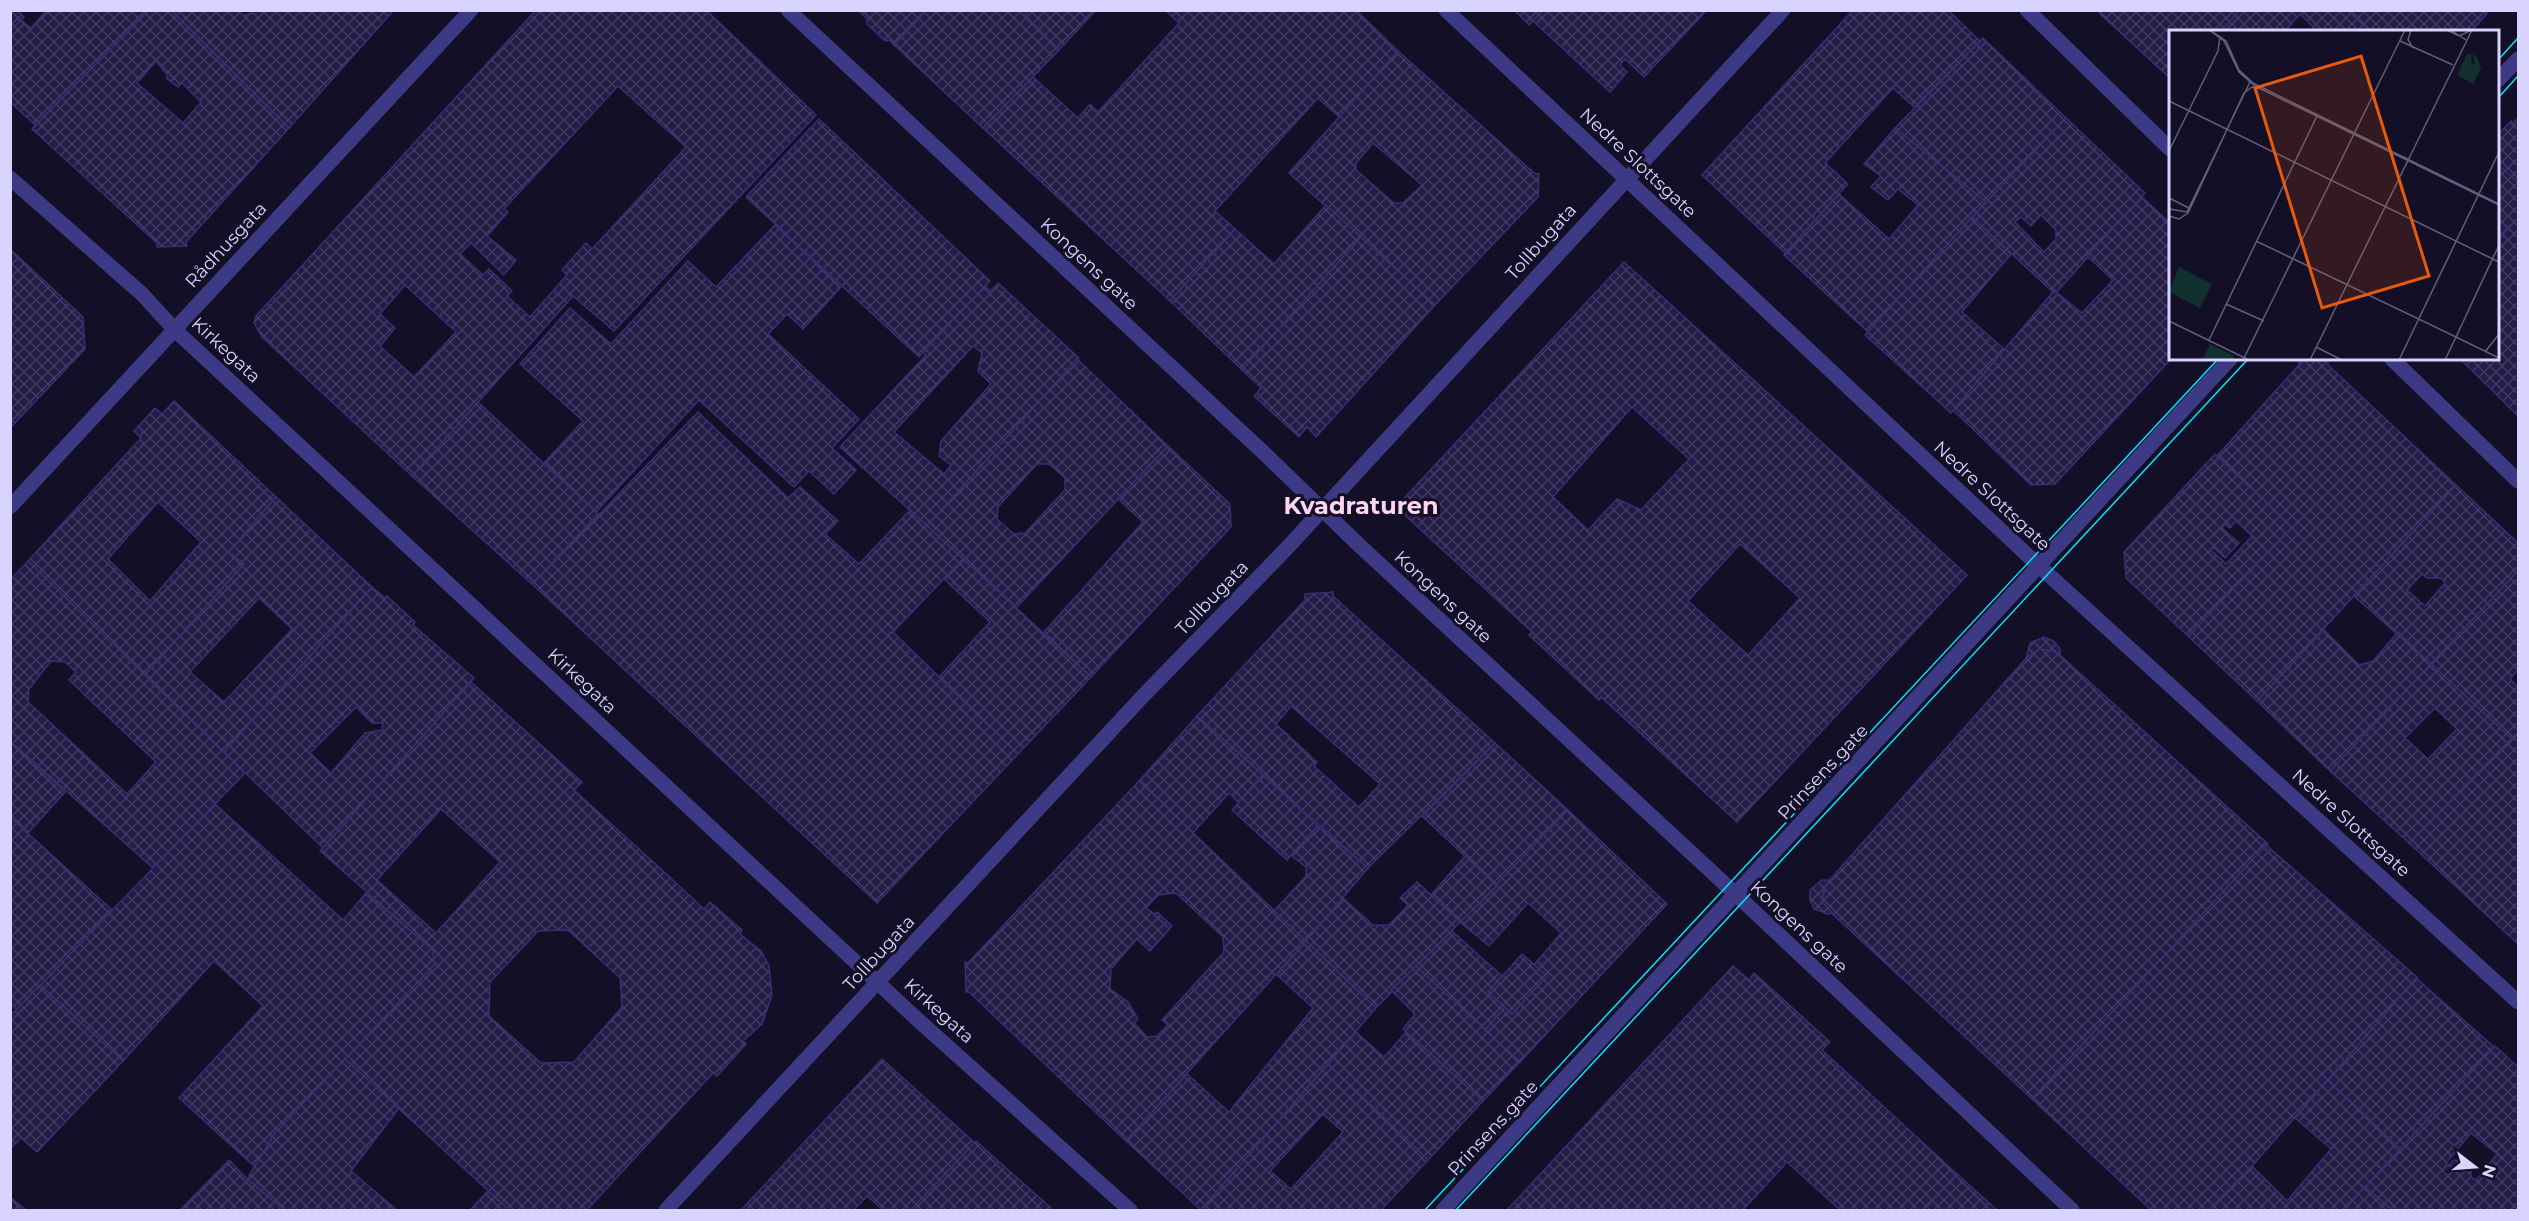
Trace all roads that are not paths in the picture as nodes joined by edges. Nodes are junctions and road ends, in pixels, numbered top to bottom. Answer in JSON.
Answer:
{"nodes":[{"id":1,"x":471,"y":10,"type":"edge"},
{"id":2,"x":788,"y":10,"type":"edge"},
{"id":3,"x":1446,"y":10,"type":"edge"},
{"id":4,"x":1783,"y":10,"type":"edge"},
{"id":5,"x":2027,"y":10,"type":"edge"},
{"id":6,"x":2518,"y":59,"type":"edge"},
{"id":7,"x":2499,"y":79,"type":"edge"},
{"id":8,"x":2169,"y":148,"type":"edge"},
{"id":9,"x":10,"y":178,"type":"edge"},
{"id":10,"x":1626,"y":179,"type":"junction"},
{"id":11,"x":175,"y":330,"type":"junction"},
{"id":12,"x":2230,"y":360,"type":"edge"},
{"id":13,"x":2393,"y":360,"type":"edge"},
{"id":14,"x":2518,"y":481,"type":"edge"},
{"id":15,"x":10,"y":507,"type":"edge"},
{"id":16,"x":1321,"y":510,"type":"junction"},
{"id":17,"x":2039,"y":566,"type":"junction"},
{"id":18,"x":1737,"y":895,"type":"junction"},
{"id":19,"x":879,"y":983,"type":"junction"},
{"id":20,"x":2518,"y":1002,"type":"edge"},
{"id":21,"x":666,"y":1210,"type":"edge"},
{"id":22,"x":1130,"y":1210,"type":"edge"},
{"id":23,"x":1443,"y":1210,"type":"edge"},
{"id":24,"x":2072,"y":1210,"type":"edge"}],
"edges":[{"from":1,"to":11,"type":"street","name":"Rådhusgata"},
{"from":2,"to":16,"type":"street","name":"Kongens gate"},
{"from":3,"to":10,"type":"street","name":"Nedre Slottsgate"},
{"from":4,"to":10,"type":"street","name":"Tollbugata"},
{"from":5,"to":8,"type":"street"},
{"from":6,"to":7,"type":"street"},
{"from":9,"to":11,"type":"street","name":"Kirkegata"},
{"from":10,"to":16,"type":"street","name":"Tollbugata"},
{"from":10,"to":17,"type":"street","name":"Nedre Slottsgate"},
{"from":11,"to":15,"type":"street","name":"Rådhusgata"},
{"from":11,"to":19,"type":"street","name":"Kirkegata"},
{"from":12,"to":17,"type":"street","name":"Prinsens gate"},
{"from":13,"to":14,"type":"street"},
{"from":16,"to":18,"type":"street","name":"Kongens gate"},
{"from":16,"to":19,"type":"street","name":"Tollbugata"},
{"from":17,"to":18,"type":"street","name":"Prinsens gate"},
{"from":17,"to":20,"type":"street","name":"Nedre Slottsgate"},
{"from":18,"to":23,"type":"street","name":"Prinsens gate"},
{"from":18,"to":24,"type":"street","name":"Kongens gate"},
{"from":19,"to":21,"type":"street","name":"Tollbugata"},
{"from":19,"to":22,"type":"street","name":"Kirkegata"}]}
